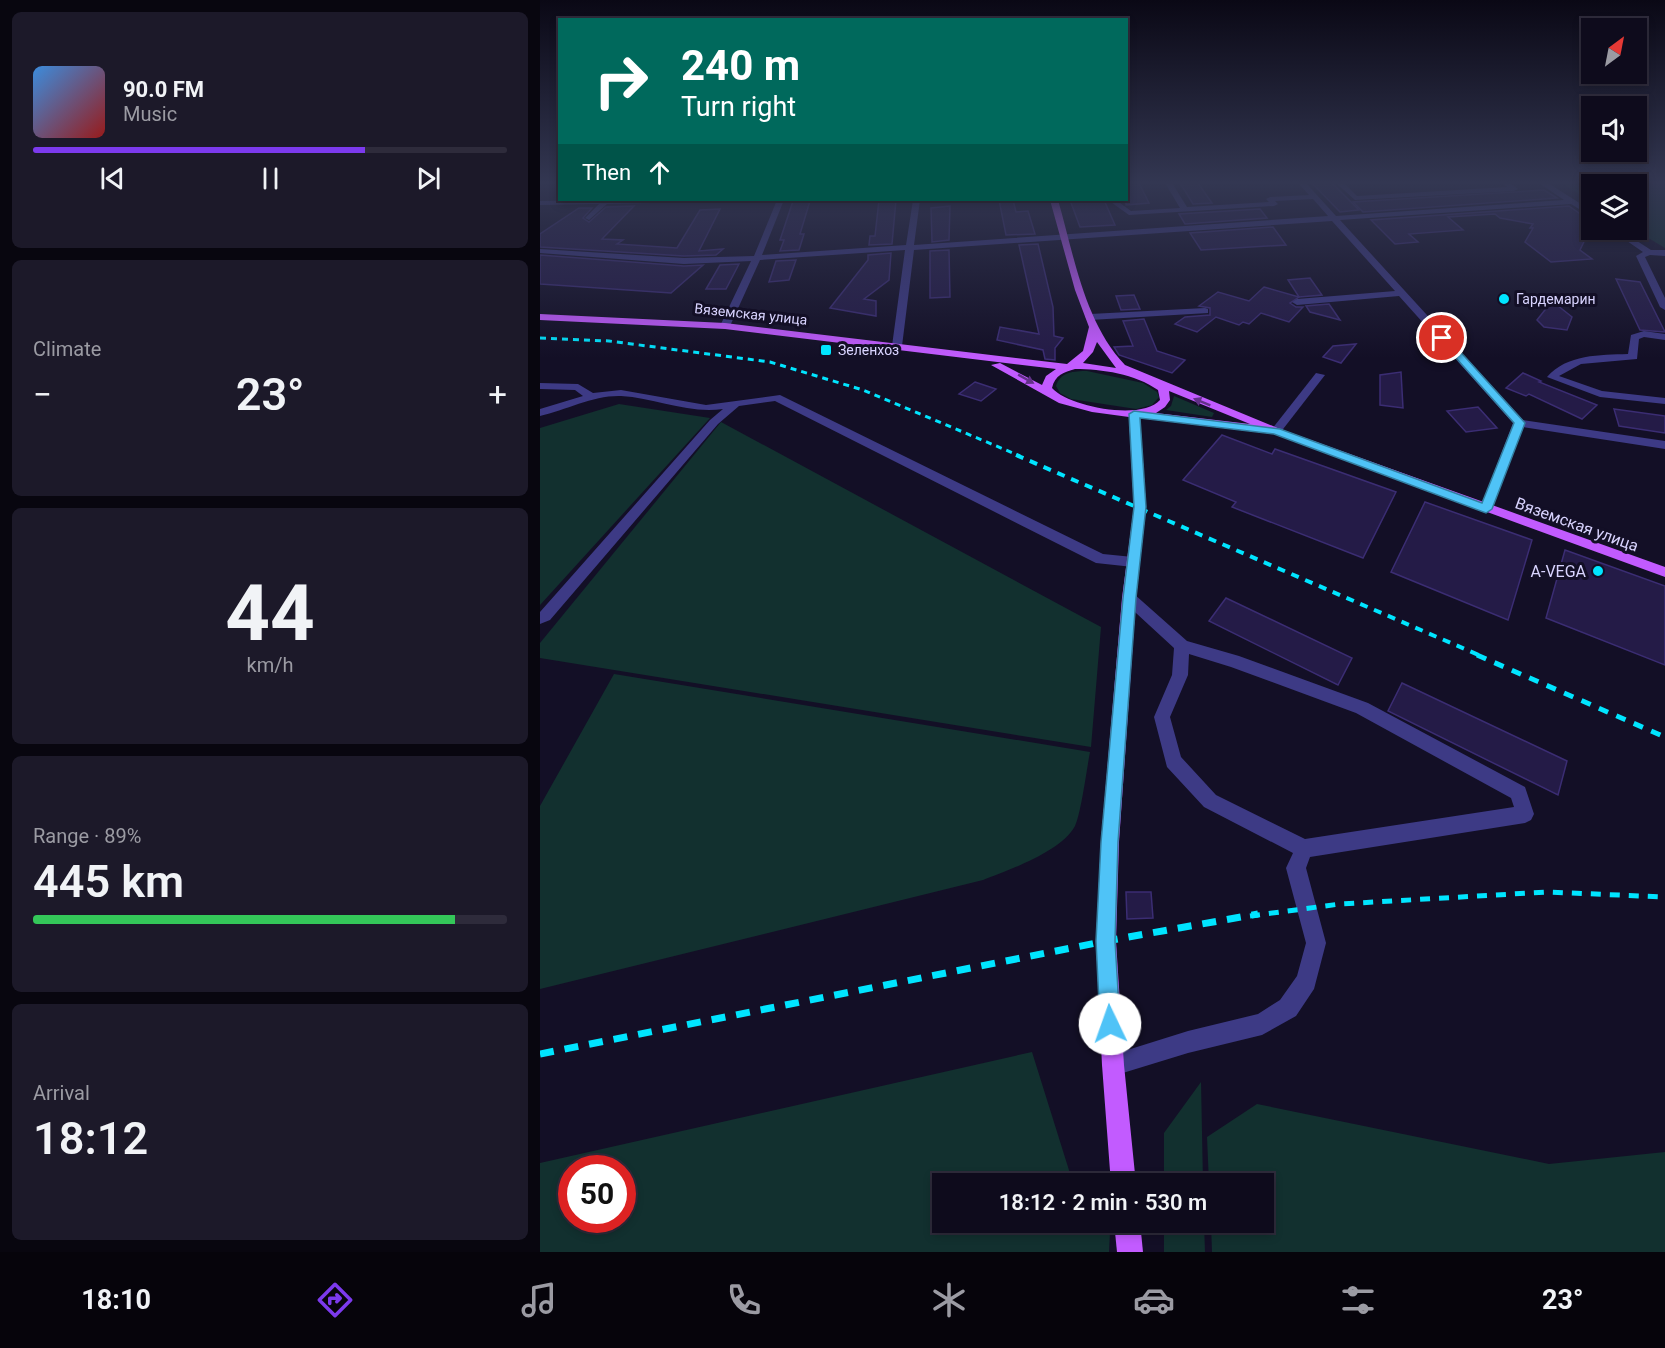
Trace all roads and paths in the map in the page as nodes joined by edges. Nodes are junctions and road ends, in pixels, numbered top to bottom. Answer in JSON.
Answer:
{"nodes":[{"id":1,"x":764,"y":241,"type":"edge"},
{"id":2,"x":912,"y":241,"type":"edge"},
{"id":3,"x":983,"y":241,"type":"edge"},
{"id":4,"x":1067,"y":241,"type":"edge"},
{"id":5,"x":1355,"y":241,"type":"edge"},
{"id":6,"x":1632,"y":241,"type":"edge"},
{"id":7,"x":912,"y":247,"type":"junction"},
{"id":8,"x":540,"y":251,"type":"edge"},
{"id":9,"x":1649,"y":252,"type":"junction"},
{"id":10,"x":1665,"y":254,"type":"edge"},
{"id":11,"x":757,"y":258,"type":"junction"},
{"id":12,"x":1650,"y":276,"type":"junction"},
{"id":13,"x":1665,"y":280,"type":"edge"},
{"id":14,"x":1402,"y":293,"type":"junction"},
{"id":15,"x":1297,"y":302,"type":"dead end"},
{"id":16,"x":1665,"y":307,"type":"edge"},
{"id":17,"x":1205,"y":310,"type":"dead end"},
{"id":18,"x":540,"y":317,"type":"edge"},
{"id":19,"x":1090,"y":317,"type":"junction"},
{"id":20,"x":725,"y":326,"type":"junction"},
{"id":21,"x":1665,"y":337,"type":"edge"},
{"id":22,"x":897,"y":346,"type":"junction"},
{"id":23,"x":958,"y":355,"type":"junction"},
{"id":24,"x":1069,"y":367,"type":"junction"},
{"id":25,"x":1320,"y":375,"type":"dead end"},
{"id":26,"x":1152,"y":381,"type":"junction"},
{"id":27,"x":540,"y":386,"type":"edge"},
{"id":28,"x":1052,"y":396,"type":"junction"},
{"id":29,"x":591,"y":397,"type":"junction"},
{"id":30,"x":1665,"y":401,"type":"edge"},
{"id":31,"x":735,"y":404,"type":"junction"},
{"id":32,"x":540,"y":413,"type":"edge"},
{"id":33,"x":1134,"y":414,"type":"junction"},
{"id":34,"x":1520,"y":423,"type":"junction"},
{"id":35,"x":1276,"y":431,"type":"junction"},
{"id":36,"x":1665,"y":445,"type":"edge"},
{"id":37,"x":1486,"y":509,"type":"junction"},
{"id":38,"x":1133,"y":562,"type":"junction"},
{"id":39,"x":1665,"y":572,"type":"edge"},
{"id":40,"x":1129,"y":598,"type":"junction"},
{"id":41,"x":540,"y":618,"type":"edge"},
{"id":42,"x":1182,"y":646,"type":"junction"},
{"id":43,"x":1304,"y":849,"type":"junction"},
{"id":44,"x":1113,"y":1065,"type":"junction"},
{"id":45,"x":1123,"y":1173,"type":"edge"},
{"id":46,"x":1128,"y":1233,"type":"edge"},
{"id":47,"x":1130,"y":1252,"type":"edge"}],
"edges":[{"from":1,"to":11,"type":"street"},
{"from":2,"to":7,"type":"street"},
{"from":3,"to":7,"type":"street"},
{"from":4,"to":19,"type":"main road"},
{"from":5,"to":14,"type":"street"},
{"from":6,"to":9,"type":"street"},
{"from":7,"to":11,"type":"street"},
{"from":7,"to":22,"type":"street"},
{"from":8,"to":11,"type":"street"},
{"from":9,"to":10,"type":"street"},
{"from":9,"to":12,"type":"street"},
{"from":11,"to":20,"type":"street"},
{"from":12,"to":13,"type":"street"},
{"from":12,"to":16,"type":"street"},
{"from":14,"to":15,"type":"street"},
{"from":14,"to":34,"type":"street"},
{"from":17,"to":19,"type":"street"},
{"from":18,"to":20,"type":"main road","name":"Вяземская улица"},
{"from":19,"to":24,"type":"main road"},
{"from":19,"to":26,"type":"main road"},
{"from":20,"to":22,"type":"main road","name":"Вяземская улица"},
{"from":21,"to":30,"type":"street"},
{"from":22,"to":23,"type":"main road","name":"Вяземская улица"},
{"from":23,"to":24,"type":"main road"},
{"from":23,"to":28,"type":"main road","one_way":true},
{"from":24,"to":26,"type":"main road"},
{"from":24,"to":28,"type":"main road"},
{"from":25,"to":35,"type":"street"},
{"from":26,"to":33,"type":"main road"},
{"from":35,"to":26,"type":"main road","one_way":true},
{"from":27,"to":29,"type":"street"},
{"from":28,"to":33,"type":"main road"},
{"from":29,"to":31,"type":"street"},
{"from":29,"to":32,"type":"street"},
{"from":31,"to":38,"type":"street"},
{"from":31,"to":41,"type":"street"},
{"from":33,"to":35,"type":"main road"},
{"from":33,"to":38,"type":"main road"},
{"from":34,"to":36,"type":"street"},
{"from":34,"to":37,"type":"street"},
{"from":35,"to":37,"type":"main road","name":"Вяземская улица"},
{"from":37,"to":39,"type":"main road","name":"Вяземская улица"},
{"from":38,"to":40,"type":"main road"},
{"from":40,"to":42,"type":"street"},
{"from":40,"to":44,"type":"main road"},
{"from":42,"to":43,"type":"street"},
{"from":42,"to":43,"type":"street"},
{"from":43,"to":44,"type":"street"},
{"from":44,"to":45,"type":"main road"},
{"from":46,"to":47,"type":"main road"}]}
